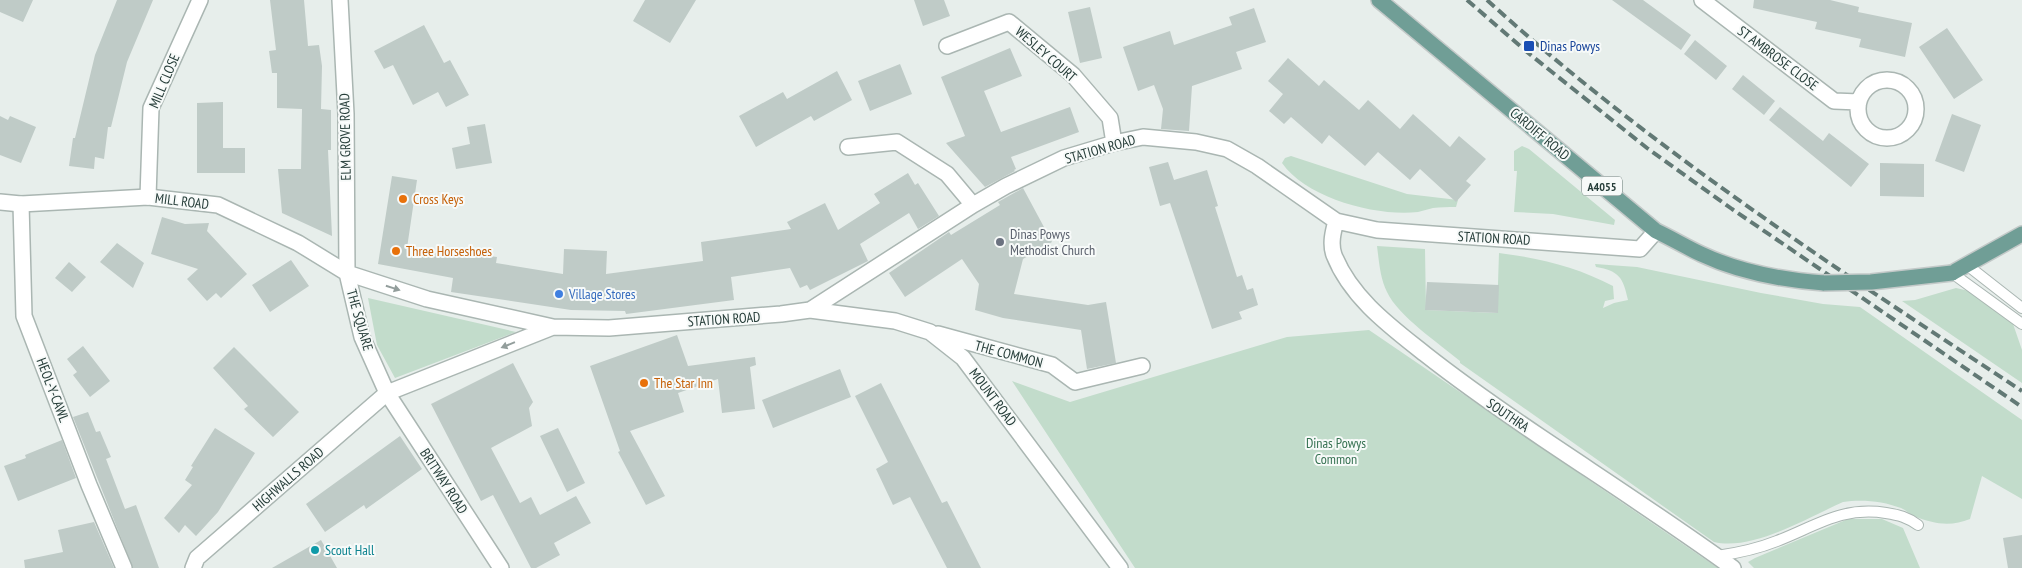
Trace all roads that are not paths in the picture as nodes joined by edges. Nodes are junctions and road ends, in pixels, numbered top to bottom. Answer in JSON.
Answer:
{"nodes":[{"id":1,"x":200,"y":0,"type":"edge"},
{"id":2,"x":340,"y":0,"type":"edge"},
{"id":3,"x":1379,"y":0,"type":"edge"},
{"id":4,"x":1702,"y":0,"type":"edge"},
{"id":5,"x":947,"y":46,"type":"dead end"},
{"id":6,"x":1859,"y":102,"type":"dead end"},
{"id":7,"x":1114,"y":143,"type":"junction"},
{"id":8,"x":848,"y":147,"type":"dead end"},
{"id":9,"x":148,"y":197,"type":"junction"},
{"id":10,"x":0,"y":202,"type":"edge"},
{"id":11,"x":21,"y":204,"type":"junction"},
{"id":12,"x":973,"y":205,"type":"junction"},
{"id":13,"x":1336,"y":221,"type":"junction"},
{"id":14,"x":1656,"y":231,"type":"junction"},
{"id":15,"x":2022,"y":234,"type":"edge"},
{"id":16,"x":1966,"y":265,"type":"junction"},
{"id":17,"x":347,"y":273,"type":"junction"},
{"id":18,"x":1952,"y":273,"type":"junction"},
{"id":19,"x":2022,"y":308,"type":"edge"},
{"id":20,"x":810,"y":310,"type":"junction"},
{"id":21,"x":2022,"y":324,"type":"edge"},
{"id":22,"x":553,"y":327,"type":"junction"},
{"id":23,"x":930,"y":332,"type":"junction"},
{"id":24,"x":1142,"y":366,"type":"dead end"},
{"id":25,"x":387,"y":393,"type":"junction"},
{"id":26,"x":1918,"y":524,"type":"dead end"},
{"id":27,"x":1717,"y":556,"type":"junction"},
{"id":28,"x":124,"y":568,"type":"edge"},
{"id":29,"x":193,"y":568,"type":"edge"},
{"id":30,"x":501,"y":568,"type":"edge"},
{"id":31,"x":1120,"y":568,"type":"edge"},
{"id":32,"x":1734,"y":568,"type":"edge"}],
"edges":[{"from":1,"to":9,"type":"street","name":"MILL CLOSE"},
{"from":2,"to":17,"type":"street","name":"ELM GROVE ROAD"},
{"from":3,"to":14,"type":"main road","name":"CARDIFF ROAD","number":"A4055"},
{"from":4,"to":6,"type":"street","name":"ST AMBROSE CLOSE"},
{"from":5,"to":7,"type":"street","name":"WESLEY COURT"},
{"from":7,"to":12,"type":"street","name":"STATION ROAD"},
{"from":7,"to":13,"type":"street","name":"STATION ROAD"},
{"from":8,"to":12,"type":"street"},
{"from":9,"to":11,"type":"street","name":"MILL ROAD"},
{"from":9,"to":17,"type":"street","name":"MILL ROAD"},
{"from":10,"to":11,"type":"street","name":"MILL ROAD"},
{"from":11,"to":28,"type":"street","name":"HEOL-Y-CAWL"},
{"from":12,"to":20,"type":"street","name":"STATION ROAD"},
{"from":13,"to":14,"type":"street","name":"STATION ROAD"},
{"from":13,"to":27,"type":"street","name":"SOUTHRA"},
{"from":14,"to":18,"type":"main road","name":"CARDIFF ROAD","number":"A4055","bridge":true},
{"from":15,"to":16,"type":"main road","number":"A4055"},
{"from":16,"to":18,"type":"main road","number":"A4055"},
{"from":16,"to":19,"type":"lane"},
{"from":17,"to":22,"type":"street","name":"STATION ROAD","one_way":true},
{"from":17,"to":25,"type":"street","name":"THE SQUARE"},
{"from":18,"to":21,"type":"lane"},
{"from":20,"to":22,"type":"street","name":"STATION ROAD"},
{"from":20,"to":23,"type":"street","name":"MOUNT ROAD"},
{"from":22,"to":25,"type":"street","name":"STATION ROAD","one_way":true},
{"from":23,"to":24,"type":"street","name":"THE COMMON"},
{"from":23,"to":31,"type":"street","name":"MOUNT ROAD"},
{"from":25,"to":29,"type":"street","name":"HIGHWALLS ROAD"},
{"from":25,"to":30,"type":"street","name":"BRITWAY ROAD"},
{"from":26,"to":27,"type":"lane"},
{"from":27,"to":32,"type":"street","name":"SOUTHRA"}]}
